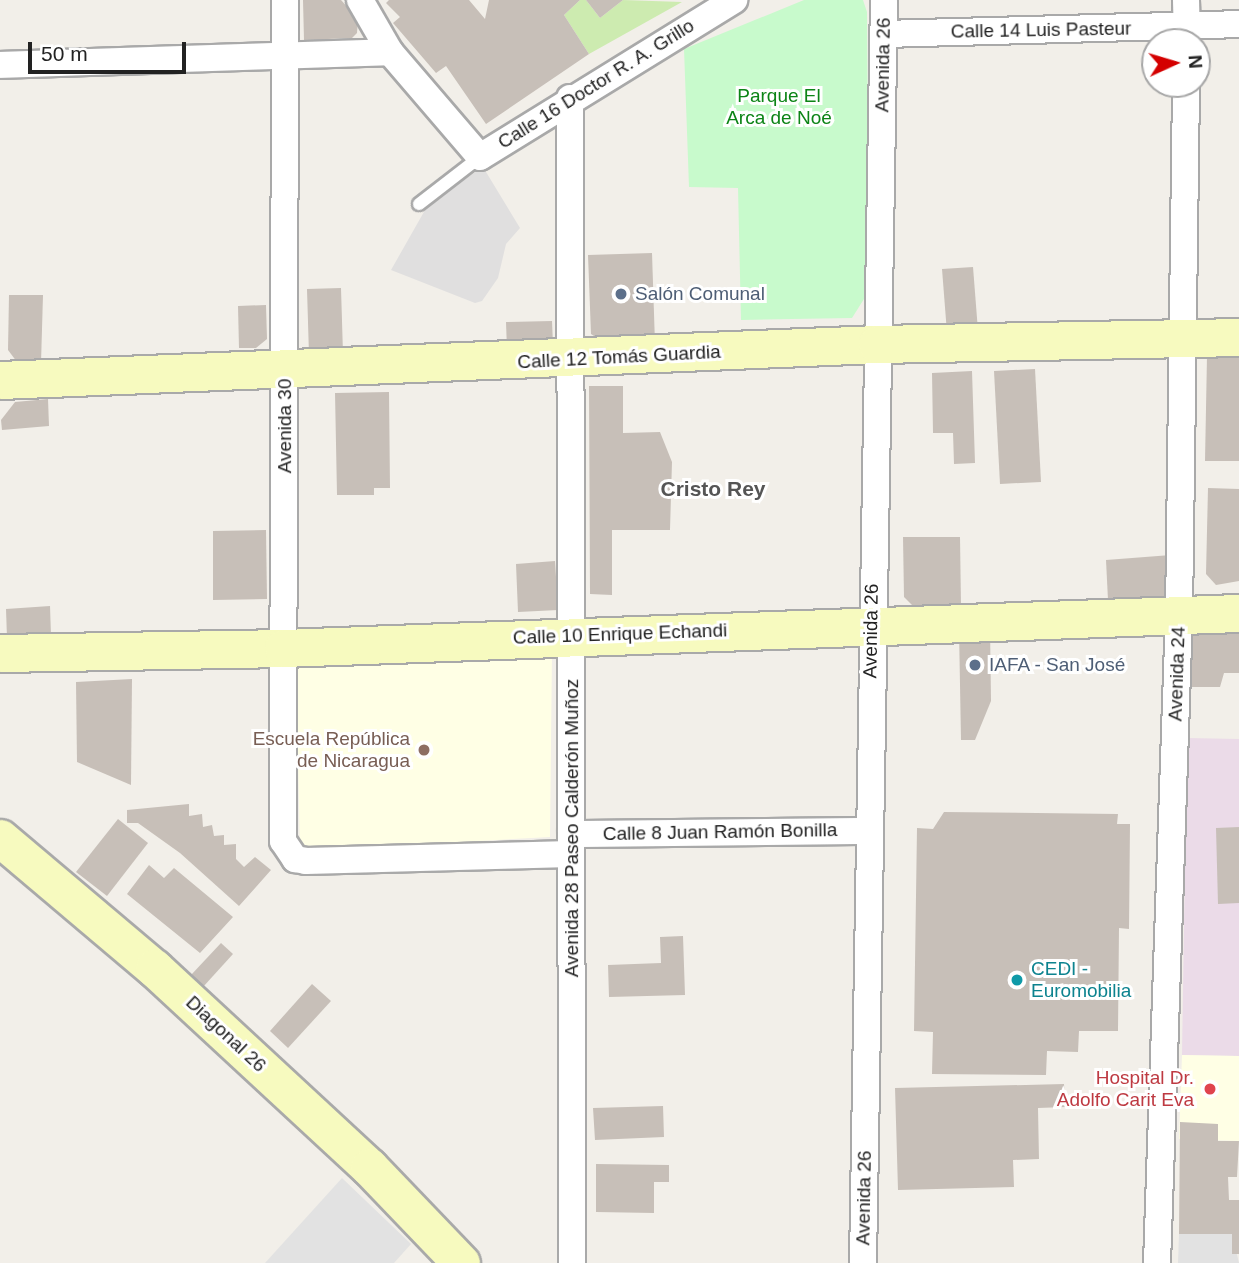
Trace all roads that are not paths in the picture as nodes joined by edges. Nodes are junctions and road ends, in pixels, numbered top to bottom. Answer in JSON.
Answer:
{"nodes":[{"id":1,"x":285,"y":0,"type":"edge"},
{"id":2,"x":360,"y":0,"type":"edge"},
{"id":3,"x":734,"y":0,"type":"edge"},
{"id":4,"x":884,"y":0,"type":"edge"},
{"id":5,"x":1186,"y":23,"type":"edge"},
{"id":6,"x":1239,"y":24,"type":"edge"},
{"id":7,"x":884,"y":34,"type":"junction"},
{"id":8,"x":390,"y":52,"type":"junction"},
{"id":9,"x":286,"y":56,"type":"junction"},
{"id":10,"x":0,"y":65,"type":"edge"},
{"id":11,"x":570,"y":98,"type":"junction"},
{"id":12,"x":1186,"y":98,"type":"edge"},
{"id":13,"x":480,"y":157,"type":"junction"},
{"id":14,"x":419,"y":204,"type":"dead end"},
{"id":15,"x":1239,"y":337,"type":"edge"},
{"id":16,"x":1185,"y":338,"type":"junction"},
{"id":17,"x":877,"y":344,"type":"junction"},
{"id":18,"x":572,"y":360,"type":"junction"},
{"id":19,"x":285,"y":371,"type":"junction"},
{"id":20,"x":0,"y":380,"type":"edge"},
{"id":21,"x":1239,"y":614,"type":"edge"},
{"id":22,"x":1179,"y":615,"type":"junction"},
{"id":23,"x":871,"y":625,"type":"junction"},
{"id":24,"x":572,"y":635,"type":"junction"},
{"id":25,"x":283,"y":648,"type":"junction"},
{"id":26,"x":0,"y":653,"type":"edge"},
{"id":27,"x":869,"y":831,"type":"junction"},
{"id":28,"x":0,"y":838,"type":"edge"},
{"id":29,"x":571,"y":844,"type":"junction"},
{"id":30,"x":287,"y":852,"type":"joint"},
{"id":31,"x":453,"y":1256,"type":"edge"},
{"id":32,"x":572,"y":1263,"type":"edge"},
{"id":33,"x":863,"y":1263,"type":"edge"},
{"id":34,"x":1157,"y":1263,"type":"edge"}],
"edges":[{"from":1,"to":9,"type":"street","name":"Avenida 30"},
{"from":2,"to":8,"type":"street"},
{"from":3,"to":11,"type":"street","name":"Calle 16 Doctor R. A. Grillo"},
{"from":4,"to":7,"type":"street","name":"Avenida 26"},
{"from":5,"to":6,"type":"street","name":"Calle 14 Luis Pasteur"},
{"from":5,"to":7,"type":"street","name":"Calle 14 Luis Pasteur"},
{"from":7,"to":17,"type":"street","name":"Avenida 26"},
{"from":8,"to":9,"type":"street"},
{"from":8,"to":13,"type":"street","name":"Calle 16 Doctor R. A. Grillo"},
{"from":9,"to":10,"type":"street"},
{"from":9,"to":19,"type":"street","name":"Avenida 30"},
{"from":11,"to":13,"type":"street","name":"Calle 16 Doctor R. A. Grillo"},
{"from":11,"to":18,"type":"street","name":"Avenida 28 Paseo Calderón Muñoz"},
{"from":12,"to":16,"type":"street","name":"Avenida 24"},
{"from":13,"to":14,"type":"lane"},
{"from":15,"to":16,"type":"street","name":"Calle 12 Tomás Guardia"},
{"from":16,"to":17,"type":"street","name":"Calle 12 Tomás Guardia"},
{"from":16,"to":22,"type":"street","name":"Avenida 24"},
{"from":17,"to":18,"type":"street","name":"Calle 12 Tomás Guardia"},
{"from":17,"to":23,"type":"street","name":"Avenida 26"},
{"from":18,"to":19,"type":"street","name":"Calle 12 Tomás Guardia"},
{"from":18,"to":24,"type":"street","name":"Avenida 28 Paseo Calderón Muñoz"},
{"from":19,"to":20,"type":"street","name":"Calle 12 Tomás Guardia"},
{"from":19,"to":25,"type":"street","name":"Avenida 30"},
{"from":21,"to":22,"type":"street","name":"Calle 10 Enrique Echandi"},
{"from":22,"to":23,"type":"street","name":"Calle 10 Enrique Echandi"},
{"from":22,"to":34,"type":"street","name":"Avenida 24"},
{"from":23,"to":24,"type":"street","name":"Calle 10 Enrique Echandi"},
{"from":23,"to":27,"type":"street","name":"Avenida 26"},
{"from":24,"to":25,"type":"street","name":"Calle 10 Enrique Echandi"},
{"from":24,"to":29,"type":"street","name":"Avenida 28 Paseo Calderón Muñoz"},
{"from":25,"to":26,"type":"street","name":"Calle 10 Enrique Echandi"},
{"from":25,"to":30,"type":"street","name":"Avenida 30"},
{"from":27,"to":29,"type":"street","name":"Calle 8 Juan Ramón Bonilla"},
{"from":27,"to":33,"type":"street","name":"Avenida 26"},
{"from":28,"to":31,"type":"street","name":"Diagonal 26"},
{"from":29,"to":30,"type":"street","name":"Calle 8 Juan Ramón Bonilla"},
{"from":29,"to":32,"type":"street","name":"Avenida 28 Paseo Calderón Muñoz"}]}
